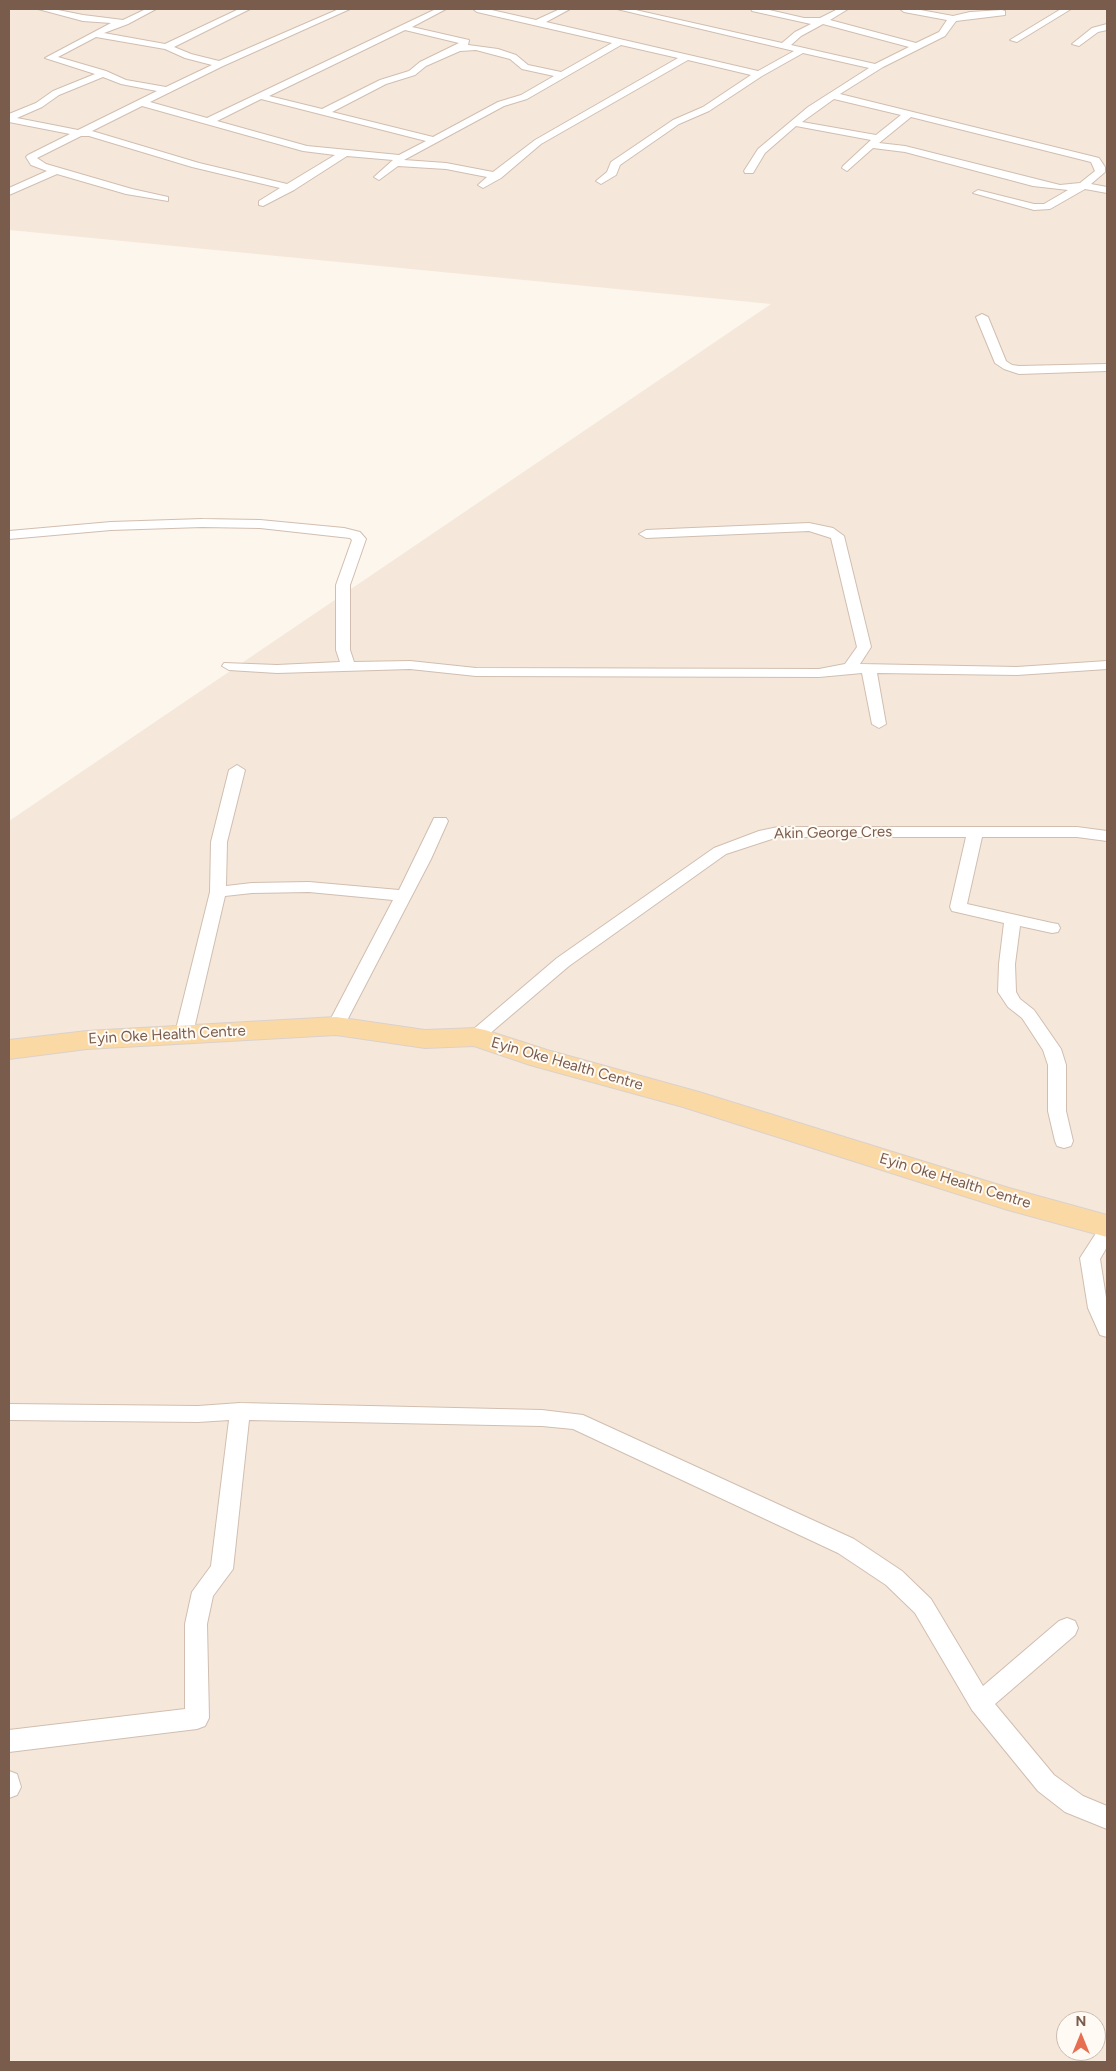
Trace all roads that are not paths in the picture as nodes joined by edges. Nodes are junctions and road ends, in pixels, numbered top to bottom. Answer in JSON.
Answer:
{"nodes":[{"id":1,"x":42,"y":9,"type":"edge"},
{"id":2,"x":152,"y":9,"type":"edge"},
{"id":3,"x":246,"y":9,"type":"edge"},
{"id":4,"x":341,"y":9,"type":"edge"},
{"id":5,"x":442,"y":9,"type":"edge"},
{"id":6,"x":477,"y":9,"type":"edge"},
{"id":7,"x":566,"y":9,"type":"edge"},
{"id":8,"x":621,"y":9,"type":"edge"},
{"id":9,"x":755,"y":9,"type":"edge"},
{"id":10,"x":844,"y":9,"type":"edge"},
{"id":11,"x":904,"y":9,"type":"edge"},
{"id":12,"x":1067,"y":9,"type":"edge"},
{"id":13,"x":640,"y":10,"type":"edge"},
{"id":14,"x":1002,"y":13,"type":"dead end"},
{"id":15,"x":953,"y":19,"type":"junction"},
{"id":16,"x":822,"y":21,"type":"junction"},
{"id":17,"x":125,"y":22,"type":"junction"},
{"id":18,"x":539,"y":22,"type":"junction"},
{"id":19,"x":402,"y":27,"type":"junction"},
{"id":20,"x":1107,"y":27,"type":"edge"},
{"id":21,"x":95,"y":34,"type":"junction"},
{"id":22,"x":798,"y":34,"type":"junction"},
{"id":23,"x":752,"y":37,"type":"junction"},
{"id":24,"x":1014,"y":40,"type":"dead end"},
{"id":25,"x":620,"y":42,"type":"junction"},
{"id":26,"x":1076,"y":44,"type":"dead end"},
{"id":27,"x":916,"y":46,"type":"junction"},
{"id":28,"x":783,"y":47,"type":"junction"},
{"id":29,"x":167,"y":48,"type":"junction"},
{"id":30,"x":458,"y":48,"type":"junction"},
{"id":31,"x":800,"y":51,"type":"junction"},
{"id":32,"x":685,"y":58,"type":"junction"},
{"id":33,"x":220,"y":64,"type":"junction"},
{"id":34,"x":877,"y":67,"type":"junction"},
{"id":35,"x":103,"y":73,"type":"junction"},
{"id":36,"x":759,"y":74,"type":"junction"},
{"id":37,"x":562,"y":75,"type":"junction"},
{"id":38,"x":166,"y":90,"type":"junction"},
{"id":39,"x":832,"y":95,"type":"junction"},
{"id":40,"x":260,"y":96,"type":"junction"},
{"id":41,"x":142,"y":103,"type":"junction"},
{"id":42,"x":324,"y":112,"type":"junction"},
{"id":43,"x":910,"y":114,"type":"junction"},
{"id":44,"x":208,"y":122,"type":"junction"},
{"id":45,"x":794,"y":123,"type":"junction"},
{"id":46,"x":78,"y":133,"type":"junction"},
{"id":47,"x":434,"y":140,"type":"junction"},
{"id":48,"x":875,"y":142,"type":"junction"},
{"id":49,"x":343,"y":154,"type":"junction"},
{"id":50,"x":399,"y":161,"type":"junction"},
{"id":51,"x":847,"y":168,"type":"dead end"},
{"id":52,"x":57,"y":170,"type":"junction"},
{"id":53,"x":749,"y":172,"type":"dead end"},
{"id":54,"x":498,"y":176,"type":"junction"},
{"id":55,"x":379,"y":177,"type":"dead end"},
{"id":56,"x":601,"y":181,"type":"dead end"},
{"id":57,"x":482,"y":185,"type":"dead end"},
{"id":58,"x":1083,"y":186,"type":"junction"},
{"id":59,"x":290,"y":188,"type":"junction"},
{"id":60,"x":1107,"y":190,"type":"edge"},
{"id":61,"x":9,"y":192,"type":"edge"},
{"id":62,"x":978,"y":193,"type":"dead end"},
{"id":63,"x":164,"y":200,"type":"dead end"},
{"id":64,"x":263,"y":203,"type":"dead end"},
{"id":65,"x":982,"y":317,"type":"dead end"},
{"id":66,"x":1107,"y":368,"type":"edge"},
{"id":67,"x":646,"y":534,"type":"dead end"},
{"id":68,"x":9,"y":535,"type":"edge"},
{"id":69,"x":1107,"y":665,"type":"edge"},
{"id":70,"x":229,"y":666,"type":"dead end"},
{"id":71,"x":349,"y":666,"type":"junction"},
{"id":72,"x":850,"y":668,"type":"junction"},
{"id":73,"x":869,"y":669,"type":"junction"},
{"id":74,"x":879,"y":724,"type":"dead end"},
{"id":75,"x":237,"y":770,"type":"dead end"},
{"id":76,"x":440,"y":821,"type":"dead end"},
{"id":77,"x":975,"y":832,"type":"junction"},
{"id":78,"x":1107,"y":836,"type":"edge"},
{"id":79,"x":218,"y":892,"type":"junction"},
{"id":80,"x":403,"y":896,"type":"junction"},
{"id":81,"x":1013,"y":920,"type":"junction"},
{"id":82,"x":1052,"y":928,"type":"dead end"},
{"id":83,"x":336,"y":1026,"type":"junction"},
{"id":84,"x":184,"y":1033,"type":"junction"},
{"id":85,"x":475,"y":1037,"type":"junction"},
{"id":86,"x":9,"y":1050,"type":"edge"},
{"id":87,"x":1064,"y":1141,"type":"dead end"},
{"id":88,"x":1107,"y":1226,"type":"edge"},
{"id":89,"x":1107,"y":1232,"type":"edge"},
{"id":90,"x":1107,"y":1329,"type":"edge"},
{"id":91,"x":240,"y":1411,"type":"junction"},
{"id":92,"x":9,"y":1412,"type":"edge"},
{"id":93,"x":1067,"y":1628,"type":"dead end"},
{"id":94,"x":980,"y":1703,"type":"junction"},
{"id":95,"x":9,"y":1741,"type":"edge"},
{"id":96,"x":9,"y":1782,"type":"edge"},
{"id":97,"x":9,"y":1786,"type":"edge"},
{"id":98,"x":1107,"y":1818,"type":"edge"}],
"edges":[{"from":1,"to":17,"type":"street"},
{"from":2,"to":17,"type":"street"},
{"from":3,"to":29,"type":"street"},
{"from":4,"to":33,"type":"street"},
{"from":5,"to":19,"type":"street"},
{"from":6,"to":18,"type":"street"},
{"from":7,"to":18,"type":"street"},
{"from":8,"to":13,"type":"street"},
{"from":9,"to":16,"type":"street"},
{"from":10,"to":16,"type":"street"},
{"from":11,"to":15,"type":"street"},
{"from":12,"to":24,"type":"street"},
{"from":13,"to":23,"type":"street"},
{"from":14,"to":15,"type":"street"},
{"from":15,"to":27,"type":"street"},
{"from":16,"to":22,"type":"street"},
{"from":16,"to":27,"type":"street"},
{"from":17,"to":21,"type":"street"},
{"from":18,"to":25,"type":"street"},
{"from":19,"to":30,"type":"street"},
{"from":19,"to":40,"type":"street"},
{"from":20,"to":26,"type":"street"},
{"from":21,"to":29,"type":"street"},
{"from":21,"to":35,"type":"street"},
{"from":22,"to":23,"type":"street"},
{"from":22,"to":28,"type":"street"},
{"from":23,"to":28,"type":"street"},
{"from":25,"to":32,"type":"street"},
{"from":25,"to":37,"type":"street"},
{"from":27,"to":34,"type":"street"},
{"from":28,"to":31,"type":"street"},
{"from":29,"to":33,"type":"street"},
{"from":30,"to":37,"type":"street"},
{"from":30,"to":42,"type":"street"},
{"from":31,"to":34,"type":"street"},
{"from":31,"to":36,"type":"street"},
{"from":32,"to":36,"type":"street"},
{"from":32,"to":54,"type":"street"},
{"from":33,"to":38,"type":"street"},
{"from":34,"to":39,"type":"street"},
{"from":35,"to":38,"type":"street"},
{"from":35,"to":46,"type":"street"},
{"from":36,"to":56,"type":"street"},
{"from":37,"to":47,"type":"street"},
{"from":38,"to":41,"type":"street"},
{"from":39,"to":43,"type":"street"},
{"from":39,"to":45,"type":"street"},
{"from":40,"to":42,"type":"street"},
{"from":40,"to":44,"type":"street"},
{"from":41,"to":44,"type":"street"},
{"from":41,"to":46,"type":"street"},
{"from":42,"to":47,"type":"street"},
{"from":43,"to":48,"type":"street"},
{"from":43,"to":58,"type":"street"},
{"from":44,"to":49,"type":"street"},
{"from":45,"to":48,"type":"street"},
{"from":45,"to":53,"type":"street"},
{"from":46,"to":52,"type":"street"},
{"from":46,"to":59,"type":"street"},
{"from":47,"to":50,"type":"street"},
{"from":48,"to":51,"type":"street"},
{"from":48,"to":58,"type":"street"},
{"from":49,"to":50,"type":"street"},
{"from":49,"to":59,"type":"street"},
{"from":50,"to":54,"type":"street"},
{"from":50,"to":55,"type":"street"},
{"from":52,"to":61,"type":"street"},
{"from":52,"to":63,"type":"street"},
{"from":54,"to":57,"type":"street"},
{"from":58,"to":60,"type":"street"},
{"from":58,"to":62,"type":"street"},
{"from":59,"to":64,"type":"street"},
{"from":65,"to":66,"type":"street"},
{"from":67,"to":72,"type":"street"},
{"from":68,"to":71,"type":"street"},
{"from":69,"to":73,"type":"street"},
{"from":70,"to":71,"type":"street"},
{"from":71,"to":72,"type":"street"},
{"from":72,"to":73,"type":"street"},
{"from":73,"to":74,"type":"street"},
{"from":75,"to":79,"type":"street"},
{"from":76,"to":80,"type":"street"},
{"from":77,"to":78,"type":"street","name":"Akin George Cres"},
{"from":77,"to":81,"type":"street"},
{"from":77,"to":85,"type":"street","name":"Akin George Cres"},
{"from":79,"to":80,"type":"street"},
{"from":79,"to":84,"type":"street"},
{"from":80,"to":83,"type":"street"},
{"from":81,"to":82,"type":"street"},
{"from":81,"to":87,"type":"street"},
{"from":83,"to":84,"type":"main road","name":"Eyin Oke Health Centre"},
{"from":83,"to":85,"type":"main road","name":"Eyin Oke Health Centre"},
{"from":84,"to":86,"type":"main road","name":"Eyin Oke Health Centre"},
{"from":85,"to":88,"type":"main road","name":"Eyin Oke Health Centre"},
{"from":89,"to":90,"type":"street"},
{"from":91,"to":92,"type":"street"},
{"from":91,"to":94,"type":"street"},
{"from":91,"to":95,"type":"street"},
{"from":93,"to":94,"type":"street"},
{"from":94,"to":98,"type":"street"},
{"from":96,"to":97,"type":"street"}]}
